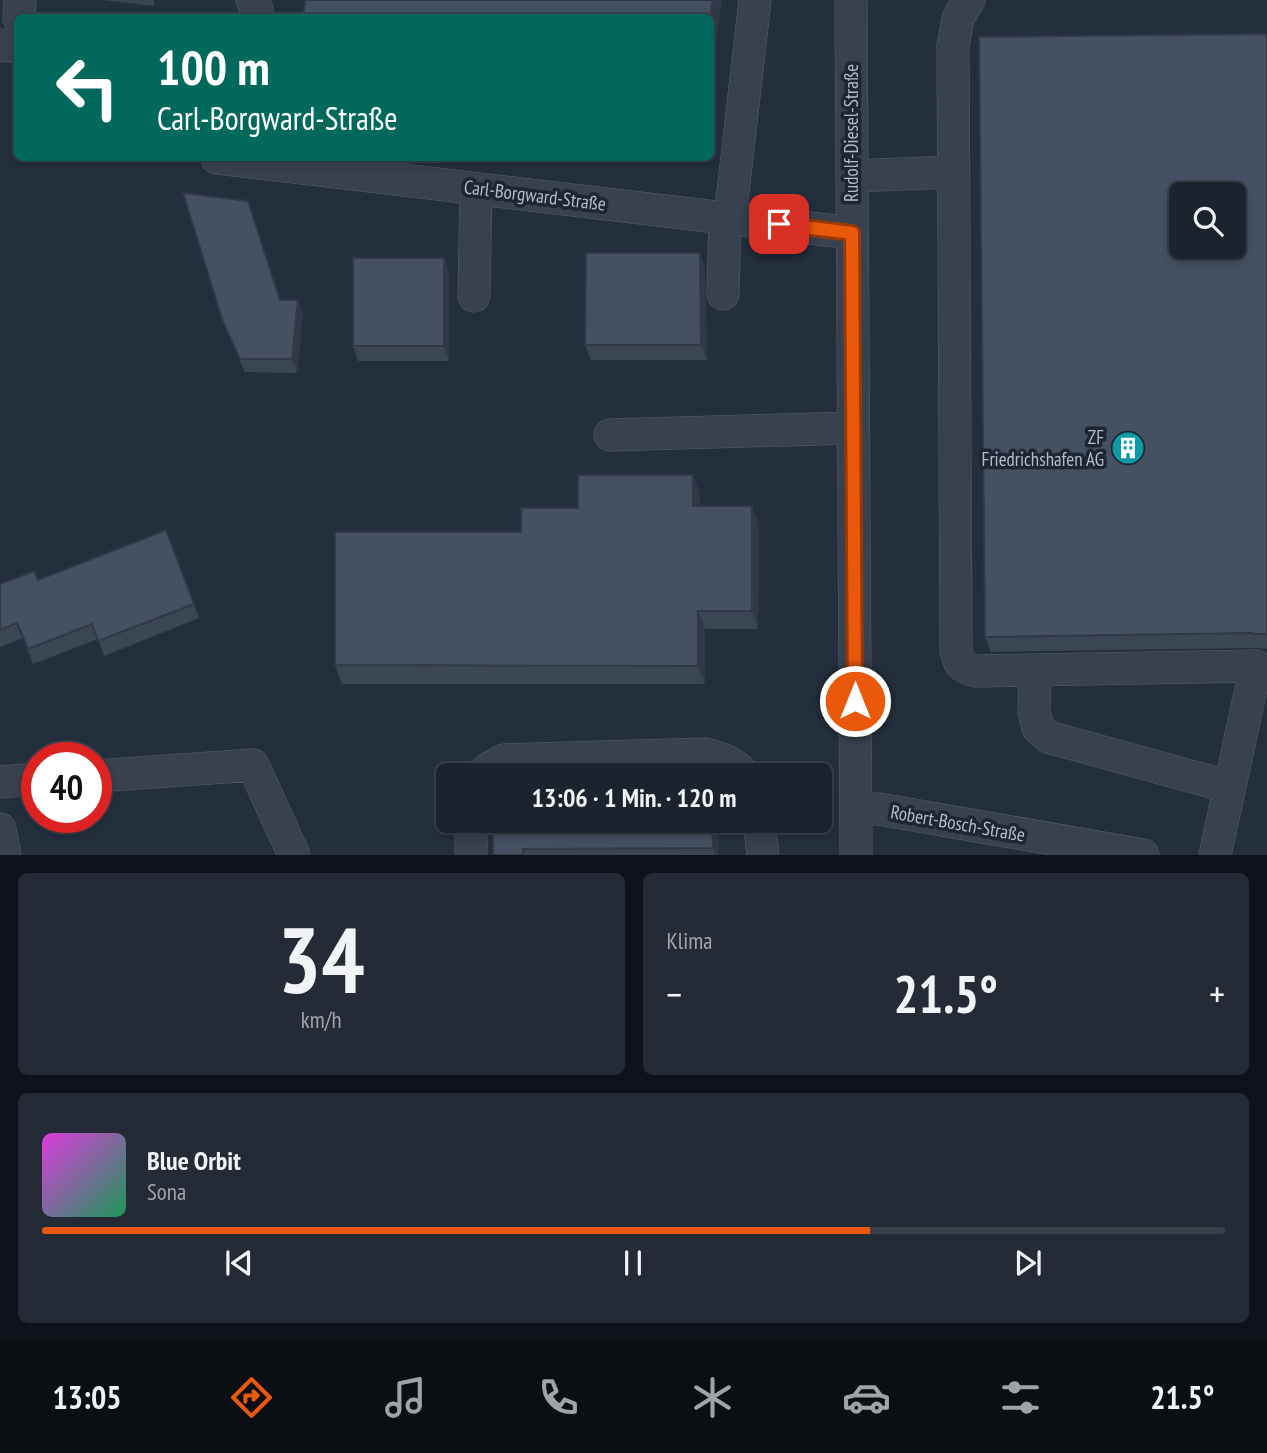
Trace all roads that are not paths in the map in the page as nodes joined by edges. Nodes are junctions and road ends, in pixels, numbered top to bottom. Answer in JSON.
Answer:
{"nodes":[{"id":1,"x":755,"y":0,"type":"edge"},
{"id":2,"x":851,"y":0,"type":"edge"},
{"id":3,"x":969,"y":0,"type":"edge"},
{"id":4,"x":255,"y":161,"type":"edge"},
{"id":5,"x":953,"y":172,"type":"junction"},
{"id":6,"x":852,"y":176,"type":"junction"},
{"id":7,"x":476,"y":189,"type":"junction"},
{"id":8,"x":728,"y":218,"type":"junction"},
{"id":9,"x":852,"y":233,"type":"junction"},
{"id":10,"x":723,"y":294,"type":"dead end"},
{"id":11,"x":474,"y":296,"type":"dead end"},
{"id":12,"x":853,"y":428,"type":"junction"},
{"id":13,"x":610,"y":435,"type":"dead end"},
{"id":14,"x":1035,"y":670,"type":"junction"},
{"id":15,"x":498,"y":763,"type":"edge"},
{"id":16,"x":731,"y":763,"type":"edge"},
{"id":17,"x":112,"y":775,"type":"edge"},
{"id":18,"x":21,"y":780,"type":"edge"},
{"id":19,"x":0,"y":782,"type":"edge"},
{"id":20,"x":1230,"y":787,"type":"junction"},
{"id":21,"x":856,"y":808,"type":"junction"},
{"id":22,"x":0,"y":829,"type":"edge"},
{"id":23,"x":471,"y":833,"type":"edge"},
{"id":24,"x":761,"y":833,"type":"edge"},
{"id":25,"x":5,"y":855,"type":"edge"},
{"id":26,"x":293,"y":855,"type":"edge"},
{"id":27,"x":471,"y":855,"type":"edge"},
{"id":28,"x":763,"y":855,"type":"edge"},
{"id":29,"x":856,"y":855,"type":"edge"},
{"id":30,"x":1143,"y":855,"type":"edge"},
{"id":31,"x":1215,"y":855,"type":"edge"}],
"edges":[{"from":1,"to":8,"type":"street"},
{"from":2,"to":6,"type":"street","name":"Rudolf-Diesel-Straße"},
{"from":3,"to":5,"type":"street"},
{"from":4,"to":7,"type":"street","name":"Carl-Borgward-Straße"},
{"from":5,"to":6,"type":"street"},
{"from":5,"to":14,"type":"street"},
{"from":6,"to":9,"type":"street","name":"Rudolf-Diesel-Straße"},
{"from":7,"to":8,"type":"street","name":"Carl-Borgward-Straße"},
{"from":7,"to":11,"type":"street"},
{"from":8,"to":9,"type":"street","name":"Carl-Borgward-Straße"},
{"from":8,"to":10,"type":"street"},
{"from":9,"to":12,"type":"street","name":"Rudolf-Diesel-Straße"},
{"from":12,"to":13,"type":"street"},
{"from":12,"to":21,"type":"street","name":"Rudolf-Diesel-Straße"},
{"from":14,"to":20,"type":"street"},
{"from":14,"to":20,"type":"street"},
{"from":15,"to":16,"type":"street"},
{"from":17,"to":26,"type":"street"},
{"from":18,"to":19,"type":"street"},
{"from":20,"to":31,"type":"street"},
{"from":21,"to":29,"type":"street","name":"Rudolf-Diesel-Straße"},
{"from":21,"to":30,"type":"street","name":"Robert-Bosch-Straße"},
{"from":22,"to":25,"type":"street"},
{"from":23,"to":27,"type":"street"},
{"from":24,"to":28,"type":"street"}]}
